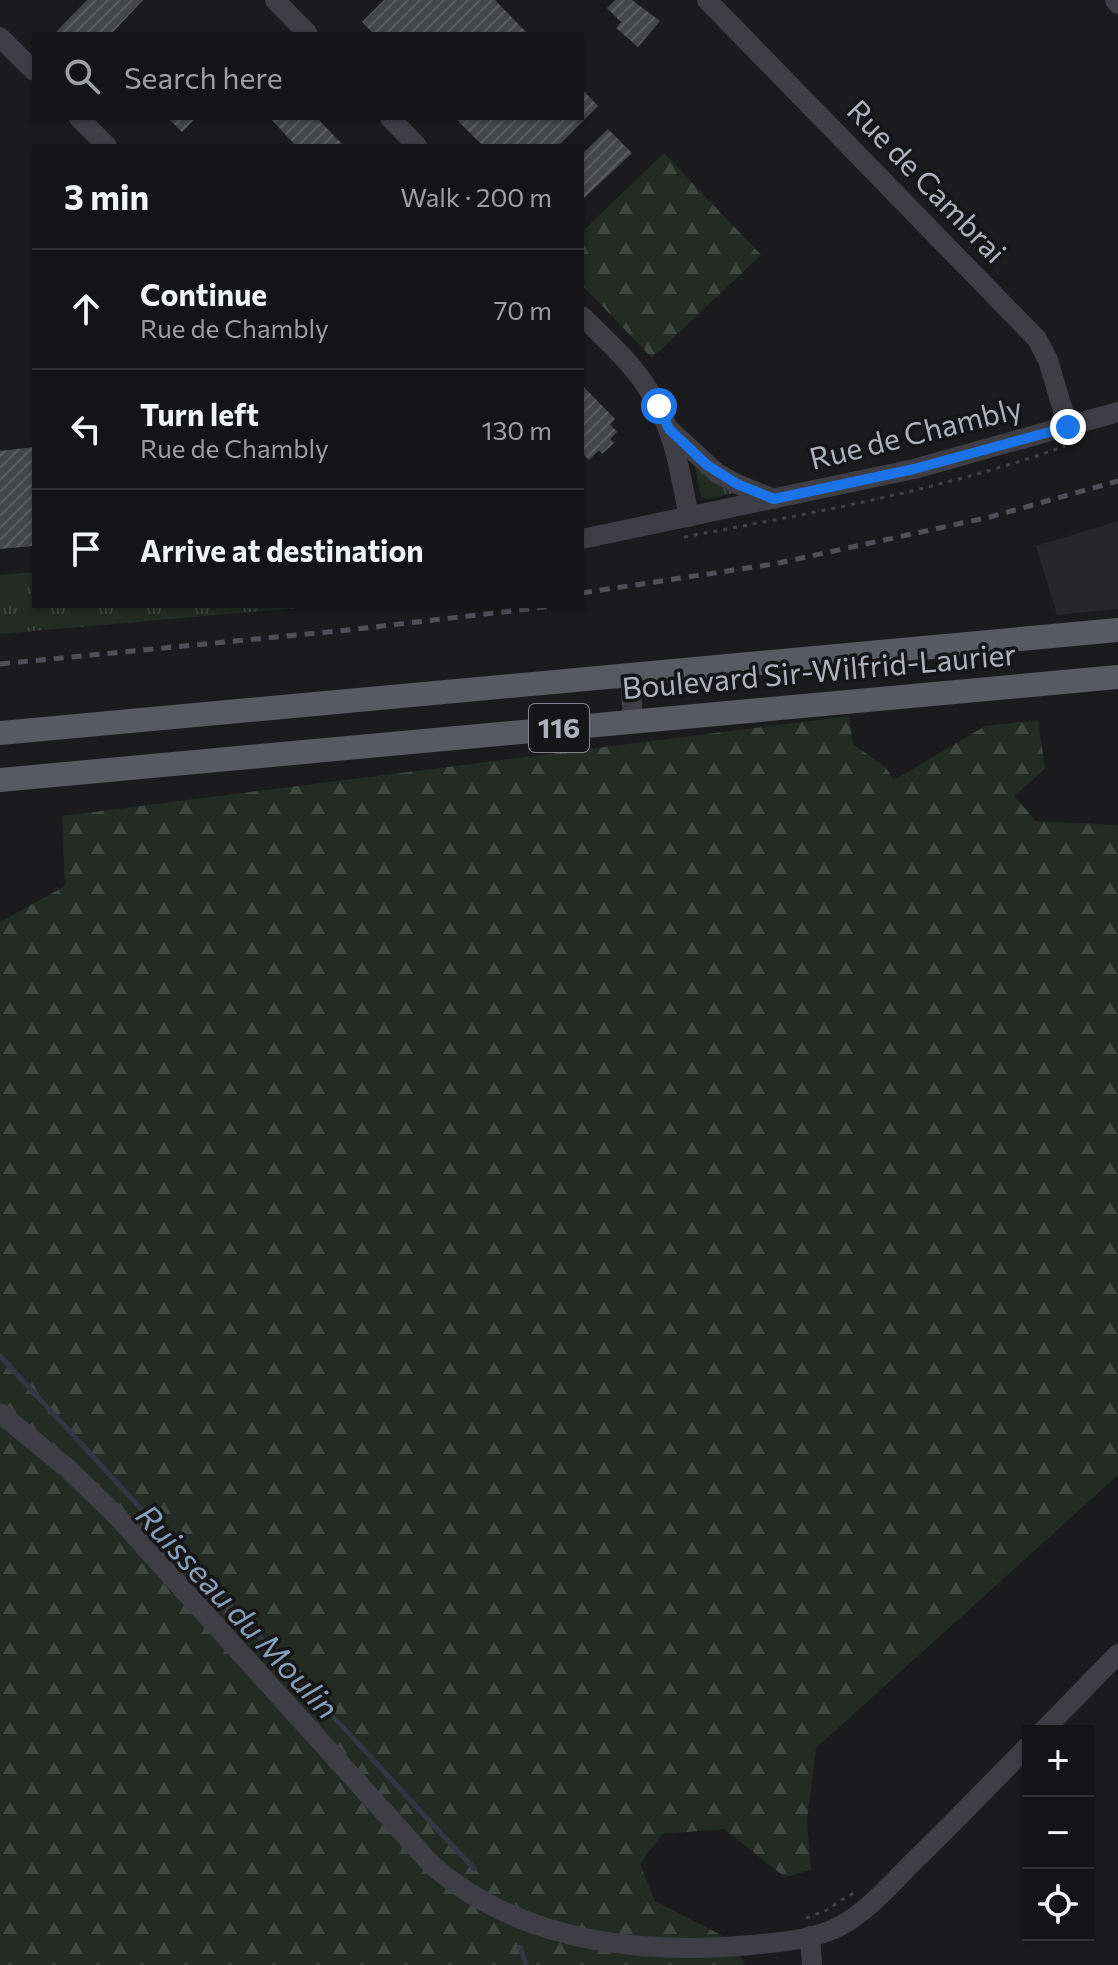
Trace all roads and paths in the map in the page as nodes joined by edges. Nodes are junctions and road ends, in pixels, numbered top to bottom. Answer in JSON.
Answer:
{"nodes":[{"id":1,"x":275,"y":0,"type":"edge"},
{"id":2,"x":707,"y":0,"type":"edge"},
{"id":3,"x":306,"y":32,"type":"edge"},
{"id":4,"x":0,"y":37,"type":"edge"},
{"id":5,"x":32,"y":69,"type":"edge"},
{"id":6,"x":81,"y":120,"type":"edge"},
{"id":7,"x":392,"y":120,"type":"edge"},
{"id":8,"x":105,"y":144,"type":"edge"},
{"id":9,"x":415,"y":144,"type":"edge"},
{"id":10,"x":584,"y":318,"type":"edge"},
{"id":11,"x":1118,"y":412,"type":"edge"},
{"id":12,"x":1068,"y":427,"type":"junction"},
{"id":13,"x":669,"y":429,"type":"junction"},
{"id":14,"x":774,"y":499,"type":"junction"},
{"id":15,"x":689,"y":517,"type":"junction"},
{"id":16,"x":584,"y":539,"type":"edge"},
{"id":17,"x":1118,"y":630,"type":"edge"},
{"id":18,"x":630,"y":675,"type":"junction"},
{"id":19,"x":1118,"y":677,"type":"edge"},
{"id":20,"x":633,"y":721,"type":"junction"},
{"id":21,"x":0,"y":733,"type":"edge"},
{"id":22,"x":0,"y":780,"type":"edge"},
{"id":23,"x":0,"y":1413,"type":"edge"},
{"id":24,"x":1118,"y":1654,"type":"edge"},
{"id":25,"x":1049,"y":1725,"type":"edge"},
{"id":26,"x":1022,"y":1752,"type":"edge"},
{"id":27,"x":832,"y":1908,"type":"dead end"},
{"id":28,"x":804,"y":1929,"type":"junction"},
{"id":29,"x":812,"y":1965,"type":"edge"}],
"edges":[{"from":1,"to":3,"type":"street"},
{"from":2,"to":12,"type":"street","name":"Rue de Cambrai"},
{"from":4,"to":5,"type":"street"},
{"from":6,"to":8,"type":"street"},
{"from":7,"to":9,"type":"street"},
{"from":10,"to":13,"type":"street"},
{"from":11,"to":12,"type":"street","name":"Rue de Chambly"},
{"from":12,"to":14,"type":"street","name":"Rue de Chambly"},
{"from":13,"to":14,"type":"street"},
{"from":13,"to":15,"type":"street"},
{"from":14,"to":15,"type":"street","name":"Rue de Chambly"},
{"from":15,"to":16,"type":"street","name":"Rue de Chambly"},
{"from":17,"to":18,"type":"main road","name":"Boulevard Sir-Wilfrid-Laurier","number":"116"},
{"from":18,"to":20,"type":"street"},
{"from":18,"to":21,"type":"main road","name":"Boulevard Sir-Wilfrid-Laurier","number":"116"},
{"from":19,"to":20,"type":"main road","name":"Boulevard Sir-Wilfrid-Laurier","number":"116"},
{"from":20,"to":22,"type":"main road","name":"Boulevard Sir-Wilfrid-Laurier","number":"116"},
{"from":23,"to":28,"type":"street"},
{"from":24,"to":25,"type":"street"},
{"from":26,"to":28,"type":"street"},
{"from":27,"to":28,"type":"path"},
{"from":28,"to":29,"type":"street"}]}
